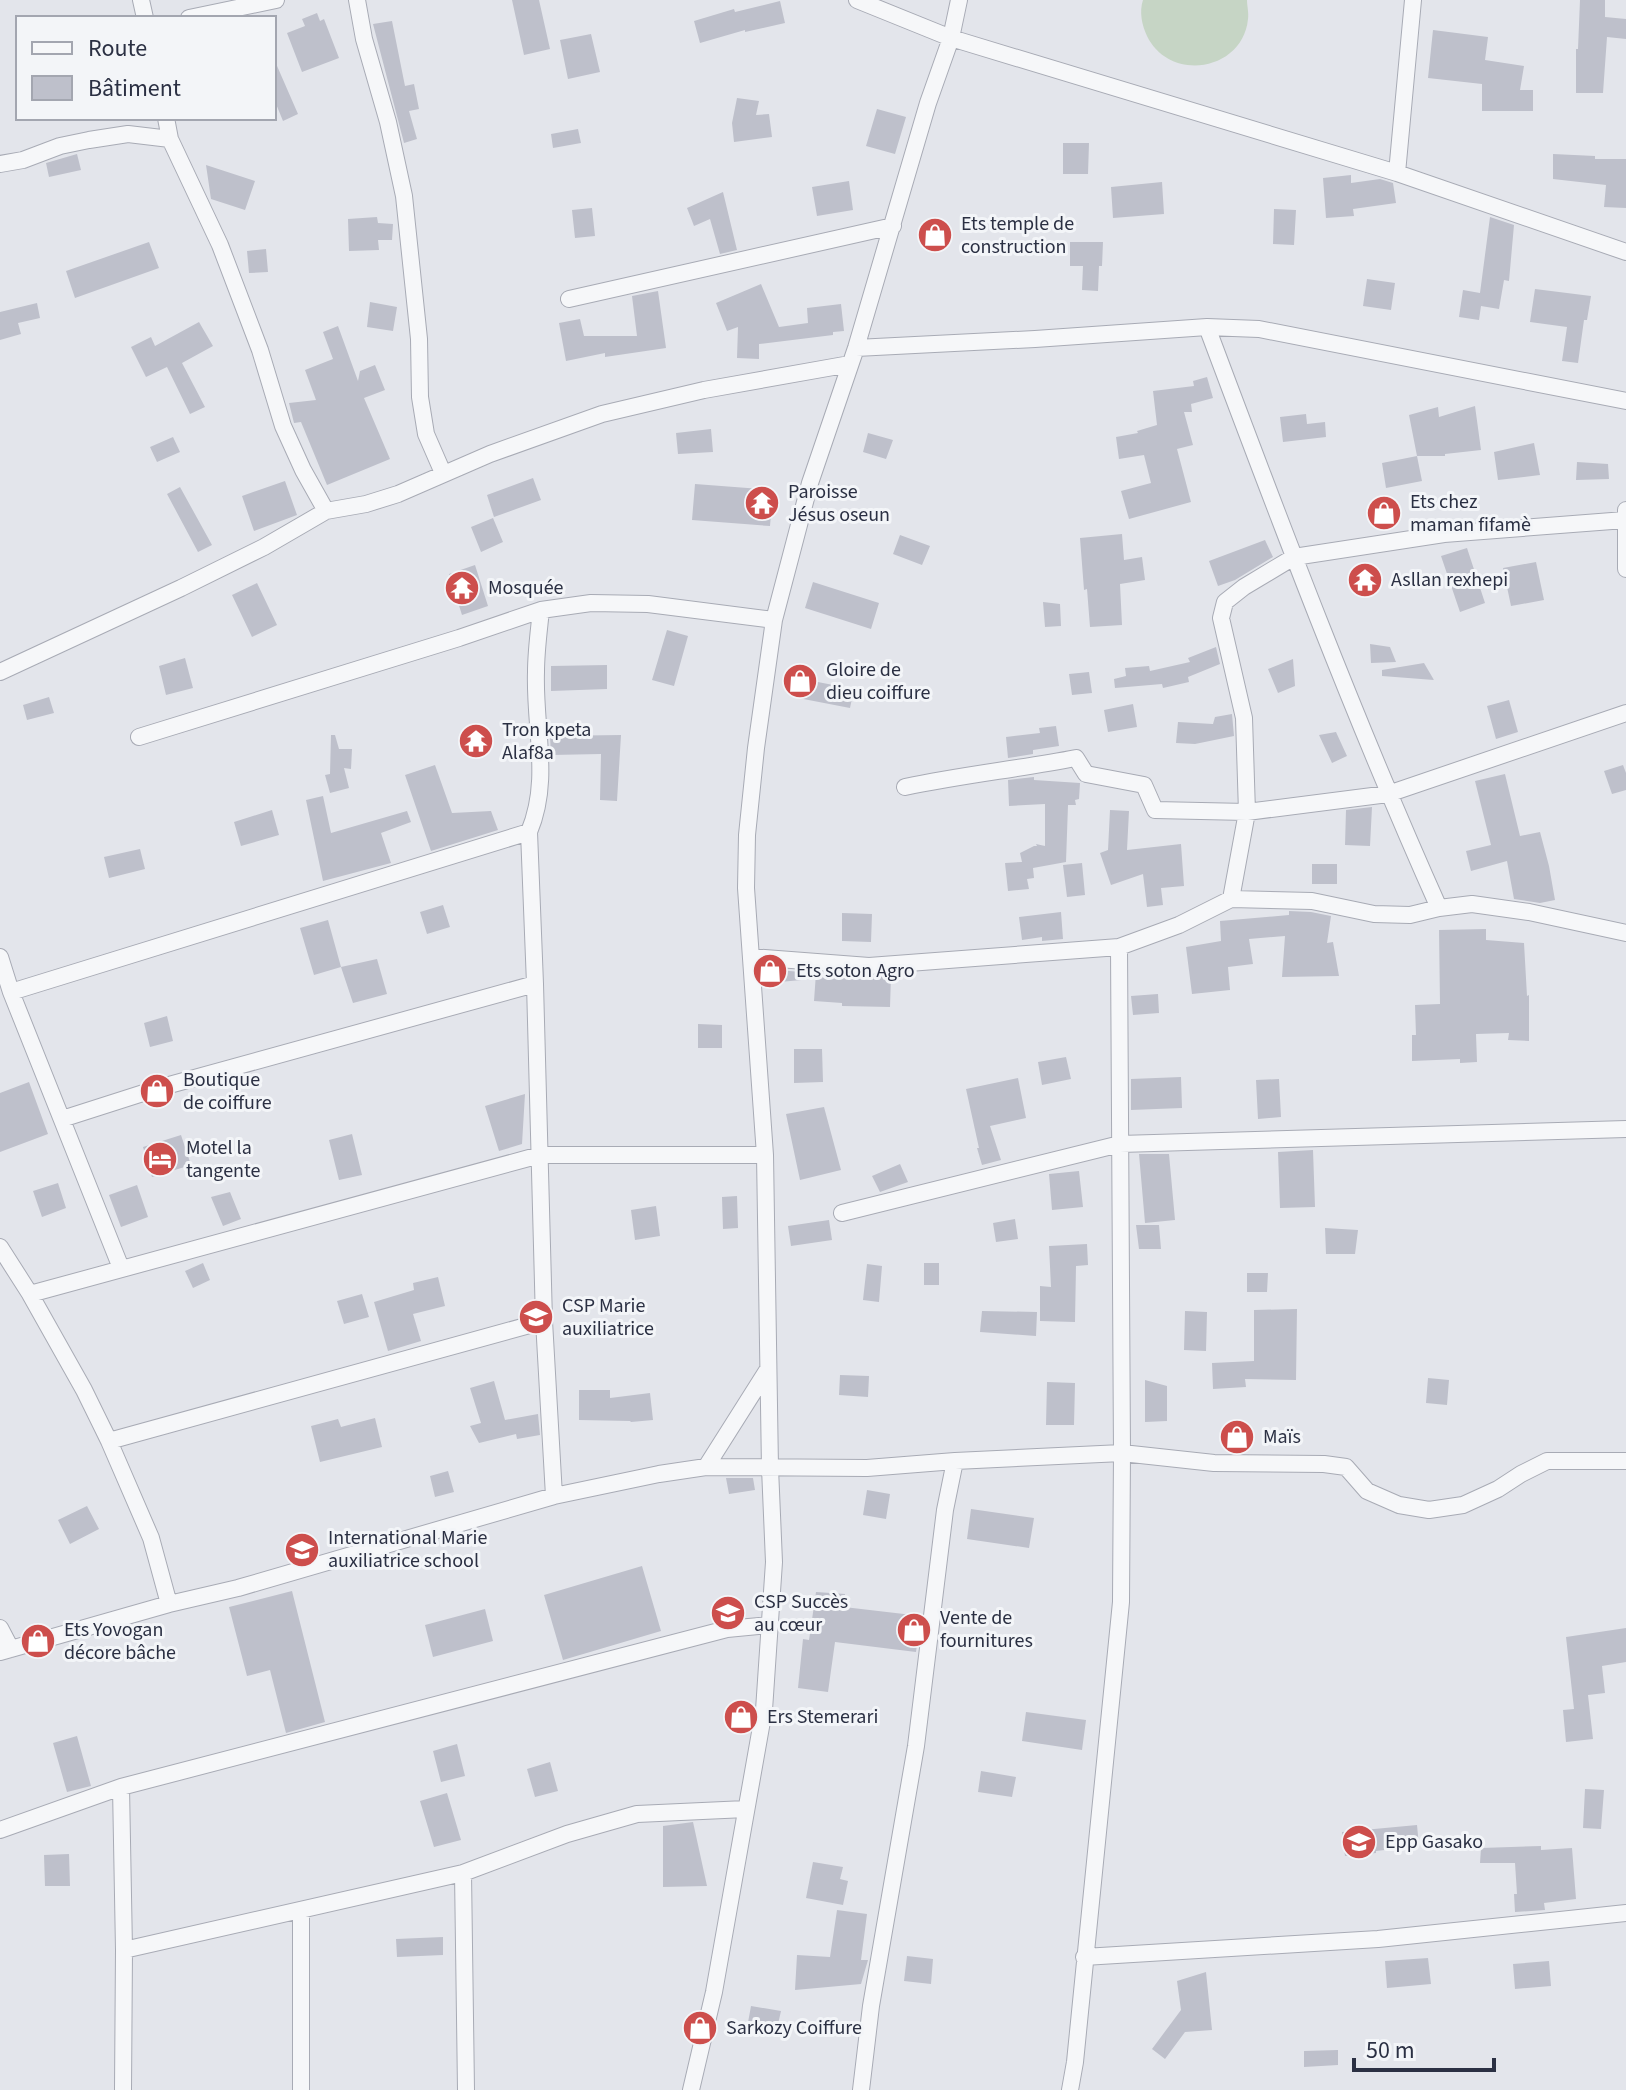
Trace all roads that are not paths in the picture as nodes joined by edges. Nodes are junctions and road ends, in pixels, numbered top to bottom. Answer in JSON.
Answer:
{"nodes":[{"id":1,"x":276,"y":0,"type":"edge"},
{"id":2,"x":357,"y":0,"type":"edge"},
{"id":3,"x":857,"y":0,"type":"edge"},
{"id":4,"x":959,"y":0,"type":"edge"},
{"id":5,"x":1413,"y":0,"type":"edge"},
{"id":6,"x":199,"y":16,"type":"edge"},
{"id":7,"x":951,"y":38,"type":"junction"},
{"id":8,"x":166,"y":120,"type":"edge"},
{"id":9,"x":170,"y":139,"type":"junction"},
{"id":10,"x":0,"y":164,"type":"edge"},
{"id":11,"x":1397,"y":173,"type":"junction"},
{"id":12,"x":893,"y":226,"type":"junction"},
{"id":13,"x":1626,"y":252,"type":"edge"},
{"id":14,"x":569,"y":299,"type":"dead end"},
{"id":15,"x":1207,"y":327,"type":"junction"},
{"id":16,"x":853,"y":356,"type":"junction"},
{"id":17,"x":1626,"y":401,"type":"edge"},
{"id":18,"x":443,"y":473,"type":"junction"},
{"id":19,"x":326,"y":511,"type":"junction"},
{"id":20,"x":1625,"y":514,"type":"edge"},
{"id":21,"x":1294,"y":557,"type":"junction"},
{"id":22,"x":1626,"y":569,"type":"edge"},
{"id":23,"x":541,"y":610,"type":"junction"},
{"id":24,"x":774,"y":620,"type":"junction"},
{"id":25,"x":0,"y":672,"type":"edge"},
{"id":26,"x":1626,"y":713,"type":"edge"},
{"id":27,"x":139,"y":737,"type":"dead end"},
{"id":28,"x":905,"y":787,"type":"dead end"},
{"id":29,"x":1388,"y":794,"type":"junction"},
{"id":30,"x":1247,"y":812,"type":"junction"},
{"id":31,"x":529,"y":832,"type":"junction"},
{"id":32,"x":1231,"y":899,"type":"junction"},
{"id":33,"x":1439,"y":908,"type":"junction"},
{"id":34,"x":1626,"y":933,"type":"edge"},
{"id":35,"x":1119,"y":947,"type":"junction"},
{"id":36,"x":0,"y":957,"type":"edge"},
{"id":37,"x":751,"y":957,"type":"junction"},
{"id":38,"x":535,"y":984,"type":"junction"},
{"id":39,"x":11,"y":992,"type":"junction"},
{"id":40,"x":62,"y":1119,"type":"junction"},
{"id":41,"x":1626,"y":1129,"type":"edge"},
{"id":42,"x":1120,"y":1144,"type":"junction"},
{"id":43,"x":540,"y":1155,"type":"junction"},
{"id":44,"x":765,"y":1155,"type":"junction"},
{"id":45,"x":842,"y":1213,"type":"dead end"},
{"id":46,"x":0,"y":1247,"type":"edge"},
{"id":47,"x":121,"y":1268,"type":"junction"},
{"id":48,"x":30,"y":1294,"type":"junction"},
{"id":49,"x":544,"y":1321,"type":"junction"},
{"id":50,"x":769,"y":1368,"type":"junction"},
{"id":51,"x":109,"y":1441,"type":"junction"},
{"id":52,"x":1122,"y":1453,"type":"junction"},
{"id":53,"x":955,"y":1461,"type":"junction"},
{"id":54,"x":1626,"y":1461,"type":"edge"},
{"id":55,"x":706,"y":1467,"type":"junction"},
{"id":56,"x":770,"y":1468,"type":"junction"},
{"id":57,"x":554,"y":1496,"type":"junction"},
{"id":58,"x":169,"y":1604,"type":"junction"},
{"id":59,"x":770,"y":1625,"type":"junction"},
{"id":60,"x":0,"y":1628,"type":"edge"},
{"id":61,"x":6,"y":1650,"type":"edge"},
{"id":62,"x":121,"y":1787,"type":"junction"},
{"id":63,"x":746,"y":1809,"type":"junction"},
{"id":64,"x":0,"y":1830,"type":"edge"},
{"id":65,"x":463,"y":1873,"type":"junction"},
{"id":66,"x":301,"y":1910,"type":"junction"},
{"id":67,"x":1626,"y":1913,"type":"edge"},
{"id":68,"x":124,"y":1950,"type":"junction"},
{"id":69,"x":1084,"y":1957,"type":"junction"},
{"id":70,"x":123,"y":2090,"type":"edge"},
{"id":71,"x":301,"y":2090,"type":"edge"},
{"id":72,"x":466,"y":2090,"type":"edge"},
{"id":73,"x":691,"y":2090,"type":"edge"},
{"id":74,"x":861,"y":2090,"type":"edge"},
{"id":75,"x":1070,"y":2090,"type":"edge"}],
"edges":[{"from":1,"to":6,"type":"street"},
{"from":2,"to":18,"type":"street"},
{"from":3,"to":7,"type":"street"},
{"from":4,"to":7,"type":"street"},
{"from":5,"to":11,"type":"street"},
{"from":7,"to":11,"type":"street"},
{"from":7,"to":12,"type":"street"},
{"from":8,"to":9,"type":"street"},
{"from":9,"to":10,"type":"street"},
{"from":9,"to":19,"type":"street"},
{"from":11,"to":13,"type":"street"},
{"from":12,"to":14,"type":"street"},
{"from":12,"to":16,"type":"street"},
{"from":15,"to":16,"type":"street"},
{"from":15,"to":17,"type":"street"},
{"from":15,"to":21,"type":"street"},
{"from":16,"to":18,"type":"street"},
{"from":16,"to":24,"type":"street"},
{"from":18,"to":19,"type":"street"},
{"from":19,"to":25,"type":"street"},
{"from":20,"to":21,"type":"street"},
{"from":20,"to":22,"type":"street"},
{"from":21,"to":29,"type":"street"},
{"from":21,"to":30,"type":"street"},
{"from":23,"to":24,"type":"street"},
{"from":23,"to":27,"type":"street"},
{"from":23,"to":31,"type":"street"},
{"from":24,"to":37,"type":"street"},
{"from":26,"to":29,"type":"street"},
{"from":28,"to":30,"type":"street"},
{"from":29,"to":30,"type":"street"},
{"from":29,"to":33,"type":"street"},
{"from":30,"to":32,"type":"street"},
{"from":31,"to":38,"type":"street"},
{"from":31,"to":39,"type":"street"},
{"from":32,"to":33,"type":"street"},
{"from":32,"to":35,"type":"street"},
{"from":33,"to":34,"type":"street"},
{"from":35,"to":37,"type":"street"},
{"from":35,"to":42,"type":"street"},
{"from":36,"to":39,"type":"street"},
{"from":37,"to":44,"type":"street"},
{"from":38,"to":40,"type":"street"},
{"from":38,"to":43,"type":"street"},
{"from":39,"to":40,"type":"street"},
{"from":40,"to":47,"type":"street"},
{"from":41,"to":42,"type":"street"},
{"from":42,"to":45,"type":"street"},
{"from":42,"to":52,"type":"street"},
{"from":43,"to":44,"type":"street"},
{"from":43,"to":47,"type":"street"},
{"from":43,"to":49,"type":"street"},
{"from":44,"to":50,"type":"street"},
{"from":46,"to":48,"type":"street"},
{"from":47,"to":48,"type":"street"},
{"from":48,"to":51,"type":"street"},
{"from":49,"to":51,"type":"street"},
{"from":49,"to":57,"type":"street"},
{"from":50,"to":55,"type":"street"},
{"from":50,"to":56,"type":"street"},
{"from":51,"to":58,"type":"street"},
{"from":52,"to":53,"type":"street"},
{"from":52,"to":54,"type":"street"},
{"from":52,"to":69,"type":"street"},
{"from":53,"to":56,"type":"street"},
{"from":53,"to":74,"type":"street"},
{"from":55,"to":56,"type":"street"},
{"from":55,"to":57,"type":"street"},
{"from":56,"to":59,"type":"street"},
{"from":57,"to":58,"type":"street"},
{"from":58,"to":61,"type":"street"},
{"from":59,"to":62,"type":"street"},
{"from":59,"to":63,"type":"street"},
{"from":60,"to":61,"type":"street"},
{"from":62,"to":64,"type":"street"},
{"from":62,"to":68,"type":"street"},
{"from":63,"to":65,"type":"street"},
{"from":63,"to":73,"type":"street"},
{"from":65,"to":66,"type":"street"},
{"from":65,"to":72,"type":"street"},
{"from":66,"to":68,"type":"street"},
{"from":66,"to":71,"type":"street"},
{"from":67,"to":69,"type":"street"},
{"from":68,"to":70,"type":"street"},
{"from":69,"to":75,"type":"street"}]}
